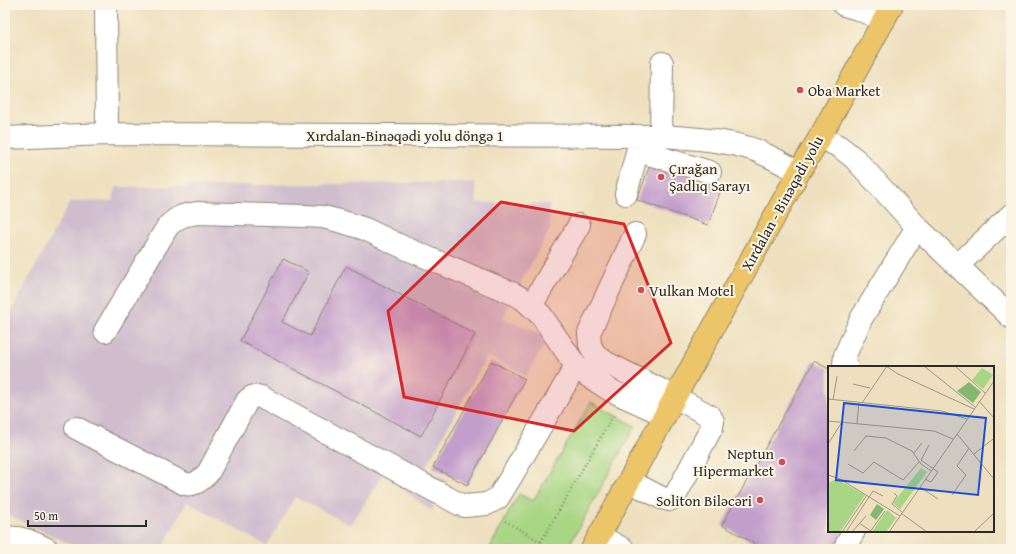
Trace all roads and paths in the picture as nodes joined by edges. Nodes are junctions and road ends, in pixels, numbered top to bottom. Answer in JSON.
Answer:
{"nodes":[{"id":1,"x":106,"y":5,"type":"edge"},
{"id":2,"x":844,"y":5,"type":"edge"},
{"id":3,"x":888,"y":12,"type":"edge"},
{"id":4,"x":662,"y":63,"type":"dead end"},
{"id":5,"x":107,"y":134,"type":"junction"},
{"id":6,"x":820,"y":137,"type":"junction"},
{"id":7,"x":5,"y":138,"type":"edge"},
{"id":8,"x":647,"y":140,"type":"junction"},
{"id":9,"x":710,"y":172,"type":"dead end"},
{"id":10,"x":799,"y":172,"type":"junction"},
{"id":11,"x":626,"y":194,"type":"dead end"},
{"id":12,"x":1011,"y":215,"type":"edge"},
{"id":13,"x":578,"y":225,"type":"dead end"},
{"id":14,"x":917,"y":226,"type":"junction"},
{"id":15,"x":635,"y":234,"type":"dead end"},
{"id":16,"x":958,"y":265,"type":"junction"},
{"id":17,"x":531,"y":306,"type":"junction"},
{"id":18,"x":1011,"y":317,"type":"edge"},
{"id":19,"x":105,"y":331,"type":"dead end"},
{"id":20,"x":576,"y":366,"type":"junction"},
{"id":21,"x":845,"y":366,"type":"edge"},
{"id":22,"x":670,"y":406,"type":"junction"},
{"id":23,"x":614,"y":414,"type":"dead end"},
{"id":24,"x":76,"y":428,"type":"dead end"},
{"id":25,"x":629,"y":481,"type":"junction"},
{"id":26,"x":505,"y":521,"type":"dead end"},
{"id":27,"x":853,"y":532,"type":"edge"},
{"id":28,"x":5,"y":538,"type":"edge"},
{"id":29,"x":541,"y":542,"type":"junction"},
{"id":30,"x":595,"y":543,"type":"edge"},
{"id":31,"x":47,"y":549,"type":"edge"},
{"id":32,"x":537,"y":549,"type":"edge"},
{"id":33,"x":623,"y":549,"type":"edge"},
{"id":34,"x":844,"y":549,"type":"edge"}],
"edges":[{"from":1,"to":5,"type":"street"},
{"from":2,"to":3,"type":"street"},
{"from":3,"to":6,"type":"main road","name":"Xırdalan - Binəqədi yolu"},
{"from":4,"to":8,"type":"street"},
{"from":5,"to":7,"type":"street","name":"Xırdalan-Binəqədi yolu döngə 1"},
{"from":5,"to":8,"type":"street","name":"Xırdalan-Binəqədi yolu döngə 1"},
{"from":6,"to":10,"type":"main road","name":"Xırdalan - Binəqədi yolu"},
{"from":6,"to":14,"type":"street"},
{"from":8,"to":9,"type":"street"},
{"from":8,"to":10,"type":"street","name":"Xırdalan-Binəqədi yolu döngə 1"},
{"from":8,"to":11,"type":"street"},
{"from":10,"to":22,"type":"main road","name":"Xırdalan - Binəqədi yolu"},
{"from":12,"to":16,"type":"street"},
{"from":13,"to":17,"type":"street"},
{"from":14,"to":16,"type":"street"},
{"from":14,"to":21,"type":"street"},
{"from":15,"to":22,"type":"street"},
{"from":16,"to":18,"type":"street"},
{"from":17,"to":19,"type":"street"},
{"from":17,"to":20,"type":"street"},
{"from":20,"to":22,"type":"street"},
{"from":20,"to":24,"type":"street"},
{"from":22,"to":25,"type":"main road","name":"Xırdalan - Binəqədi yolu"},
{"from":22,"to":25,"type":"street"},
{"from":23,"to":29,"type":"path"},
{"from":25,"to":30,"type":"main road","name":"Xırdalan - Binəqədi yolu"},
{"from":26,"to":29,"type":"path"},
{"from":27,"to":34,"type":"street"},
{"from":28,"to":31,"type":"street"},
{"from":29,"to":32,"type":"path"},
{"from":30,"to":33,"type":"street"}]}
